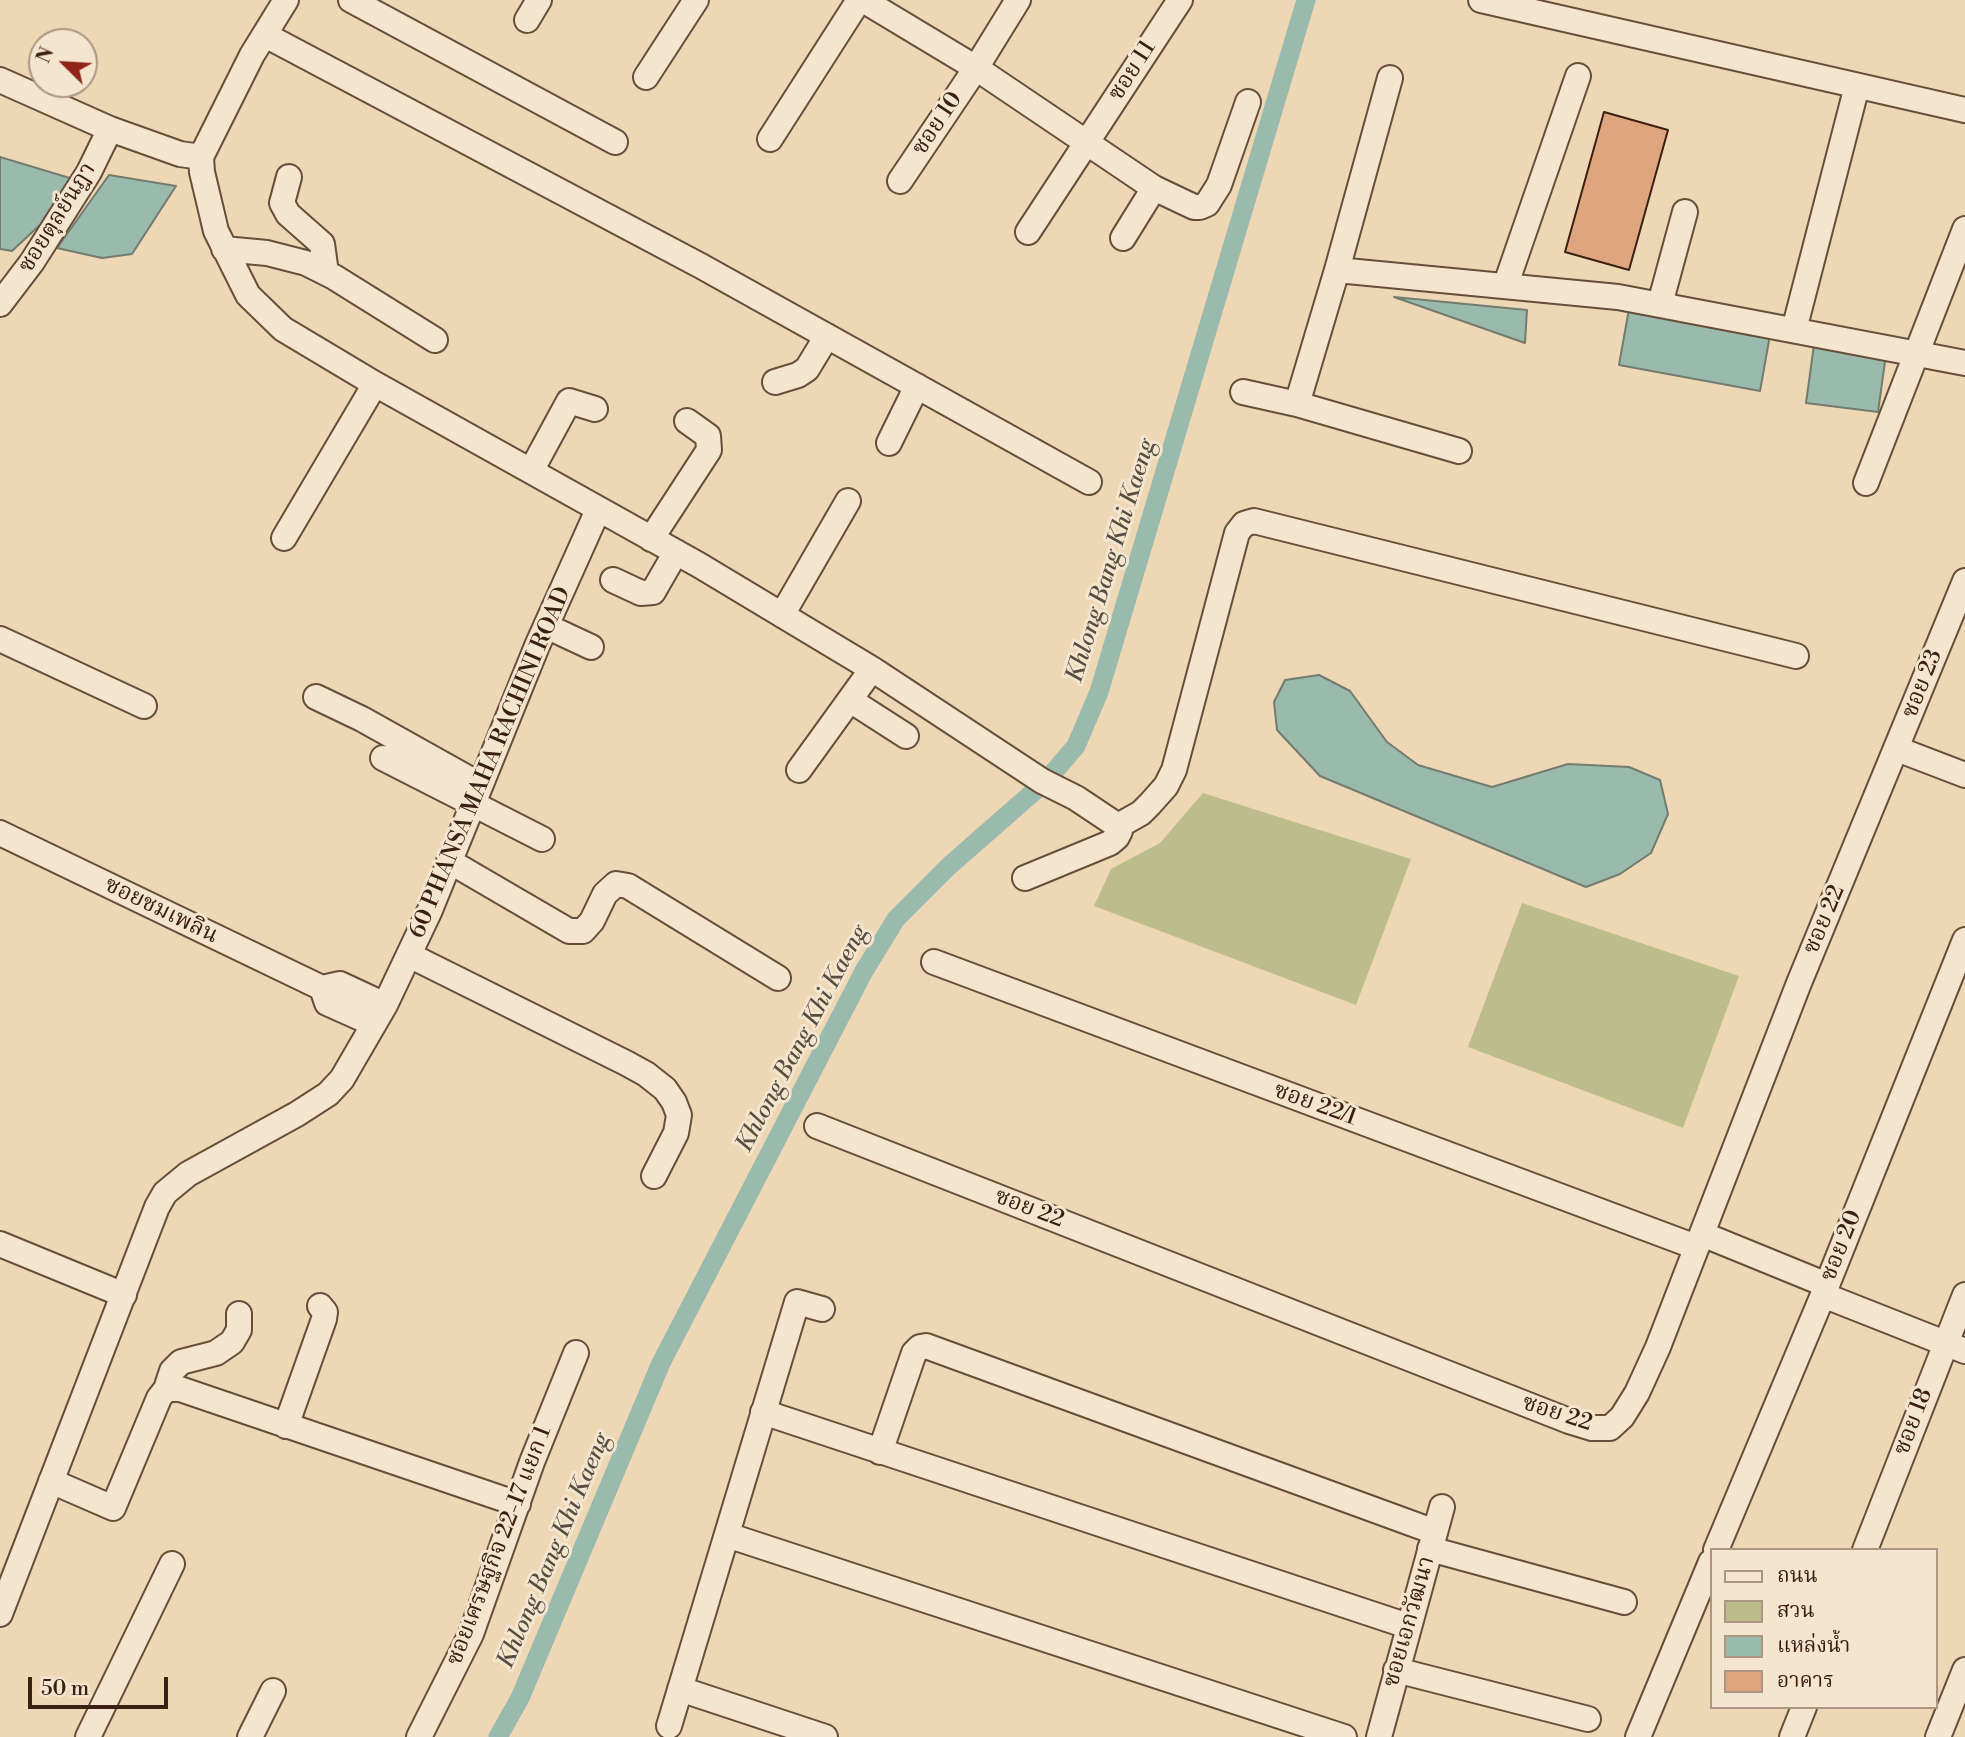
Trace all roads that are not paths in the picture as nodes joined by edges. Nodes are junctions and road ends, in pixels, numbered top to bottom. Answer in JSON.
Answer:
{"nodes":[{"id":1,"x":286,"y":0,"type":"edge"},
{"id":2,"x":351,"y":0,"type":"edge"},
{"id":3,"x":696,"y":0,"type":"edge"},
{"id":4,"x":861,"y":0,"type":"edge"},
{"id":5,"x":1018,"y":0,"type":"edge"},
{"id":6,"x":1180,"y":0,"type":"edge"},
{"id":7,"x":1481,"y":0,"type":"edge"},
{"id":8,"x":1544,"y":6,"type":"edge"},
{"id":9,"x":265,"y":35,"type":"junction"},
{"id":10,"x":976,"y":68,"type":"junction"},
{"id":11,"x":1578,"y":76,"type":"dead end"},
{"id":12,"x":646,"y":77,"type":"dead end"},
{"id":13,"x":1390,"y":78,"type":"dead end"},
{"id":14,"x":0,"y":80,"type":"edge"},
{"id":15,"x":1857,"y":86,"type":"junction"},
{"id":16,"x":1248,"y":102,"type":"dead end"},
{"id":17,"x":1965,"y":110,"type":"edge"},
{"id":18,"x":110,"y":129,"type":"junction"},
{"id":19,"x":770,"y":139,"type":"dead end"},
{"id":20,"x":615,"y":142,"type":"dead end"},
{"id":21,"x":1087,"y":143,"type":"junction"},
{"id":22,"x":201,"y":158,"type":"junction"},
{"id":23,"x":289,"y":177,"type":"dead end"},
{"id":24,"x":900,"y":181,"type":"dead end"},
{"id":25,"x":1154,"y":188,"type":"junction"},
{"id":26,"x":1685,"y":212,"type":"dead end"},
{"id":27,"x":1965,"y":229,"type":"edge"},
{"id":28,"x":1028,"y":232,"type":"dead end"},
{"id":29,"x":1123,"y":238,"type":"dead end"},
{"id":30,"x":224,"y":249,"type":"junction"},
{"id":31,"x":1338,"y":270,"type":"junction"},
{"id":32,"x":326,"y":273,"type":"junction"},
{"id":33,"x":1506,"y":285,"type":"junction"},
{"id":34,"x":0,"y":304,"type":"edge"},
{"id":35,"x":1660,"y":304,"type":"junction"},
{"id":36,"x":1794,"y":330,"type":"junction"},
{"id":37,"x":827,"y":336,"type":"junction"},
{"id":38,"x":435,"y":340,"type":"dead end"},
{"id":39,"x":1917,"y":354,"type":"junction"},
{"id":40,"x":1965,"y":363,"type":"edge"},
{"id":41,"x":775,"y":382,"type":"dead end"},
{"id":42,"x":375,"y":384,"type":"junction"},
{"id":43,"x":917,"y":386,"type":"junction"},
{"id":44,"x":1243,"y":392,"type":"dead end"},
{"id":45,"x":1297,"y":404,"type":"junction"},
{"id":46,"x":595,"y":409,"type":"dead end"},
{"id":47,"x":687,"y":421,"type":"dead end"},
{"id":48,"x":889,"y":443,"type":"dead end"},
{"id":49,"x":1460,"y":451,"type":"dead end"},
{"id":50,"x":531,"y":471,"type":"junction"},
{"id":51,"x":1089,"y":482,"type":"dead end"},
{"id":52,"x":1866,"y":483,"type":"dead end"},
{"id":53,"x":848,"y":501,"type":"dead end"},
{"id":54,"x":598,"y":510,"type":"junction"},
{"id":55,"x":284,"y":538,"type":"dead end"},
{"id":56,"x":651,"y":539,"type":"junction"},
{"id":57,"x":676,"y":552,"type":"junction"},
{"id":58,"x":613,"y":580,"type":"dead end"},
{"id":59,"x":1965,"y":581,"type":"edge"},
{"id":60,"x":782,"y":615,"type":"junction"},
{"id":61,"x":546,"y":626,"type":"junction"},
{"id":62,"x":0,"y":639,"type":"edge"},
{"id":63,"x":592,"y":647,"type":"dead end"},
{"id":64,"x":1796,"y":656,"type":"dead end"},
{"id":65,"x":872,"y":669,"type":"junction"},
{"id":66,"x":316,"y":698,"type":"dead end"},
{"id":67,"x":850,"y":701,"type":"junction"},
{"id":68,"x":144,"y":706,"type":"dead end"},
{"id":69,"x":906,"y":736,"type":"dead end"},
{"id":70,"x":1897,"y":749,"type":"junction"},
{"id":71,"x":383,"y":758,"type":"dead end"},
{"id":72,"x":799,"y":770,"type":"dead end"},
{"id":73,"x":1965,"y":775,"type":"edge"},
{"id":74,"x":476,"y":795,"type":"junction"},
{"id":75,"x":1118,"y":826,"type":"junction"},
{"id":76,"x":0,"y":833,"type":"edge"},
{"id":77,"x":542,"y":839,"type":"dead end"},
{"id":78,"x":449,"y":861,"type":"junction"},
{"id":79,"x":1025,"y":878,"type":"dead end"},
{"id":80,"x":1965,"y":940,"type":"edge"},
{"id":81,"x":409,"y":955,"type":"junction"},
{"id":82,"x":934,"y":962,"type":"dead end"},
{"id":83,"x":778,"y":978,"type":"dead end"},
{"id":84,"x":380,"y":1015,"type":"junction"},
{"id":85,"x":817,"y":1126,"type":"dead end"},
{"id":86,"x":654,"y":1176,"type":"dead end"},
{"id":87,"x":1699,"y":1241,"type":"junction"},
{"id":88,"x":0,"y":1244,"type":"edge"},
{"id":89,"x":1825,"y":1290,"type":"junction"},
{"id":90,"x":124,"y":1295,"type":"junction"},
{"id":91,"x":1965,"y":1295,"type":"edge"},
{"id":92,"x":320,"y":1306,"type":"dead end"},
{"id":93,"x":822,"y":1309,"type":"dead end"},
{"id":94,"x":239,"y":1314,"type":"dead end"},
{"id":95,"x":1955,"y":1347,"type":"edge"},
{"id":96,"x":576,"y":1353,"type":"dead end"},
{"id":97,"x":166,"y":1389,"type":"junction"},
{"id":98,"x":762,"y":1412,"type":"junction"},
{"id":99,"x":286,"y":1426,"type":"junction"},
{"id":100,"x":880,"y":1452,"type":"junction"},
{"id":101,"x":51,"y":1481,"type":"junction"},
{"id":102,"x":518,"y":1504,"type":"junction"},
{"id":103,"x":1442,"y":1507,"type":"dead end"},
{"id":104,"x":727,"y":1535,"type":"junction"},
{"id":105,"x":1433,"y":1540,"type":"junction"},
{"id":106,"x":1717,"y":1548,"type":"edge"},
{"id":107,"x":1866,"y":1548,"type":"edge"},
{"id":108,"x":172,"y":1564,"type":"dead end"},
{"id":109,"x":1710,"y":1564,"type":"edge"},
{"id":110,"x":1624,"y":1602,"type":"dead end"},
{"id":111,"x":0,"y":1615,"type":"edge"},
{"id":112,"x":1408,"y":1626,"type":"junction"},
{"id":113,"x":1396,"y":1670,"type":"junction"},
{"id":114,"x":1965,"y":1670,"type":"edge"},
{"id":115,"x":680,"y":1689,"type":"junction"},
{"id":116,"x":273,"y":1691,"type":"dead end"},
{"id":117,"x":1803,"y":1709,"type":"edge"},
{"id":118,"x":1588,"y":1719,"type":"dead end"},
{"id":119,"x":669,"y":1726,"type":"dead end"},
{"id":120,"x":88,"y":1737,"type":"edge"},
{"id":121,"x":250,"y":1737,"type":"edge"},
{"id":122,"x":419,"y":1737,"type":"edge"},
{"id":123,"x":825,"y":1737,"type":"edge"},
{"id":124,"x":1344,"y":1737,"type":"edge"},
{"id":125,"x":1379,"y":1737,"type":"edge"},
{"id":126,"x":1638,"y":1737,"type":"edge"},
{"id":127,"x":1792,"y":1737,"type":"edge"},
{"id":128,"x":1938,"y":1737,"type":"edge"}],
"edges":[{"from":1,"to":9,"type":"street"},
{"from":2,"to":20,"type":"street"},
{"from":3,"to":12,"type":"street"},
{"from":4,"to":10,"type":"street"},
{"from":4,"to":19,"type":"street"},
{"from":5,"to":10,"type":"street","name":"ซอย 10"},
{"from":6,"to":21,"type":"street","name":"ซอย 11"},
{"from":7,"to":8,"type":"street"},
{"from":8,"to":15,"type":"street"},
{"from":9,"to":22,"type":"street"},
{"from":9,"to":37,"type":"street"},
{"from":10,"to":21,"type":"street"},
{"from":10,"to":24,"type":"street","name":"ซอย 10"},
{"from":11,"to":33,"type":"street"},
{"from":13,"to":31,"type":"street"},
{"from":14,"to":18,"type":"street"},
{"from":15,"to":17,"type":"street"},
{"from":15,"to":36,"type":"street"},
{"from":16,"to":25,"type":"street"},
{"from":18,"to":22,"type":"street"},
{"from":18,"to":34,"type":"street","name":"ซอยตุลย์นฎา"},
{"from":21,"to":25,"type":"street"},
{"from":21,"to":28,"type":"street","name":"ซอย 11"},
{"from":22,"to":30,"type":"street"},
{"from":23,"to":32,"type":"street"},
{"from":25,"to":29,"type":"street"},
{"from":26,"to":35,"type":"street"},
{"from":27,"to":39,"type":"street"},
{"from":30,"to":32,"type":"street"},
{"from":30,"to":42,"type":"street"},
{"from":31,"to":33,"type":"street"},
{"from":31,"to":45,"type":"street"},
{"from":32,"to":38,"type":"street"},
{"from":33,"to":35,"type":"street"},
{"from":35,"to":36,"type":"street"},
{"from":36,"to":39,"type":"street"},
{"from":37,"to":41,"type":"street"},
{"from":37,"to":43,"type":"street"},
{"from":39,"to":40,"type":"street"},
{"from":39,"to":52,"type":"street"},
{"from":42,"to":50,"type":"street"},
{"from":42,"to":55,"type":"street"},
{"from":43,"to":48,"type":"street"},
{"from":43,"to":51,"type":"street"},
{"from":44,"to":45,"type":"street"},
{"from":45,"to":49,"type":"street"},
{"from":46,"to":50,"type":"street"},
{"from":47,"to":56,"type":"street"},
{"from":50,"to":54,"type":"street"},
{"from":53,"to":60,"type":"street"},
{"from":54,"to":56,"type":"street"},
{"from":54,"to":61,"type":"street","name":"60 PHANSA MAHA RACHINI ROAD"},
{"from":56,"to":57,"type":"street"},
{"from":57,"to":58,"type":"street"},
{"from":57,"to":60,"type":"street"},
{"from":59,"to":70,"type":"street","name":"ซอย 23"},
{"from":60,"to":65,"type":"street"},
{"from":61,"to":63,"type":"street"},
{"from":61,"to":74,"type":"street","name":"60 PHANSA MAHA RACHINI ROAD"},
{"from":62,"to":68,"type":"street"},
{"from":64,"to":75,"type":"street"},
{"from":65,"to":67,"type":"street"},
{"from":65,"to":75,"type":"street"},
{"from":66,"to":74,"type":"street"},
{"from":67,"to":69,"type":"street"},
{"from":67,"to":72,"type":"street"},
{"from":70,"to":73,"type":"street"},
{"from":70,"to":87,"type":"street","name":"ซอย 22"},
{"from":71,"to":74,"type":"street"},
{"from":74,"to":77,"type":"street"},
{"from":74,"to":78,"type":"street","name":"60 PHANSA MAHA RACHINI ROAD"},
{"from":75,"to":79,"type":"street"},
{"from":76,"to":84,"type":"street","name":"ซอยชมเพลิน"},
{"from":78,"to":81,"type":"street","name":"60 PHANSA MAHA RACHINI ROAD"},
{"from":78,"to":83,"type":"street"},
{"from":80,"to":89,"type":"street","name":"ซอย 20"},
{"from":81,"to":84,"type":"street","name":"60 PHANSA MAHA RACHINI ROAD"},
{"from":81,"to":86,"type":"street"},
{"from":82,"to":87,"type":"street","name":"ซอย 22/1"},
{"from":84,"to":90,"type":"street","name":"60 PHANSA MAHA RACHINI ROAD"},
{"from":85,"to":87,"type":"street","name":"ซอย 22"},
{"from":87,"to":89,"type":"street","name":"ซอย 22/1"},
{"from":88,"to":90,"type":"street"},
{"from":89,"to":95,"type":"street","name":"ซอย 22/1"},
{"from":89,"to":106,"type":"street","name":"ซอย 20"},
{"from":90,"to":101,"type":"street","name":"60 PHANSA MAHA RACHINI ROAD"},
{"from":91,"to":95,"type":"street","name":"ซอย 18"},
{"from":92,"to":99,"type":"street"},
{"from":93,"to":98,"type":"street"},
{"from":94,"to":97,"type":"street"},
{"from":95,"to":107,"type":"street","name":"ซอย 18"},
{"from":96,"to":102,"type":"street","name":"ซอยเศรษฐกิจ 22-17 แยก 1"},
{"from":97,"to":99,"type":"street"},
{"from":97,"to":101,"type":"street"},
{"from":98,"to":100,"type":"street"},
{"from":98,"to":104,"type":"street"},
{"from":99,"to":102,"type":"street"},
{"from":100,"to":105,"type":"street"},
{"from":100,"to":112,"type":"street"},
{"from":101,"to":111,"type":"street","name":"60 PHANSA MAHA RACHINI ROAD"},
{"from":102,"to":122,"type":"street","name":"ซอยเศรษฐกิจ 22-17 แยก 1"},
{"from":103,"to":105,"type":"street","name":"ซอยเอกวัฒนา"},
{"from":104,"to":115,"type":"street"},
{"from":104,"to":124,"type":"street"},
{"from":105,"to":110,"type":"street"},
{"from":105,"to":112,"type":"street","name":"ซอยเอกวัฒนา"},
{"from":108,"to":120,"type":"street"},
{"from":109,"to":126,"type":"street"},
{"from":112,"to":113,"type":"street","name":"ซอยเอกวัฒนา"},
{"from":113,"to":118,"type":"street"},
{"from":113,"to":125,"type":"street","name":"ซอยเอกวัฒนา"},
{"from":114,"to":128,"type":"street"},
{"from":115,"to":119,"type":"street"},
{"from":115,"to":123,"type":"street"},
{"from":116,"to":121,"type":"street"},
{"from":117,"to":127,"type":"street"}]}
